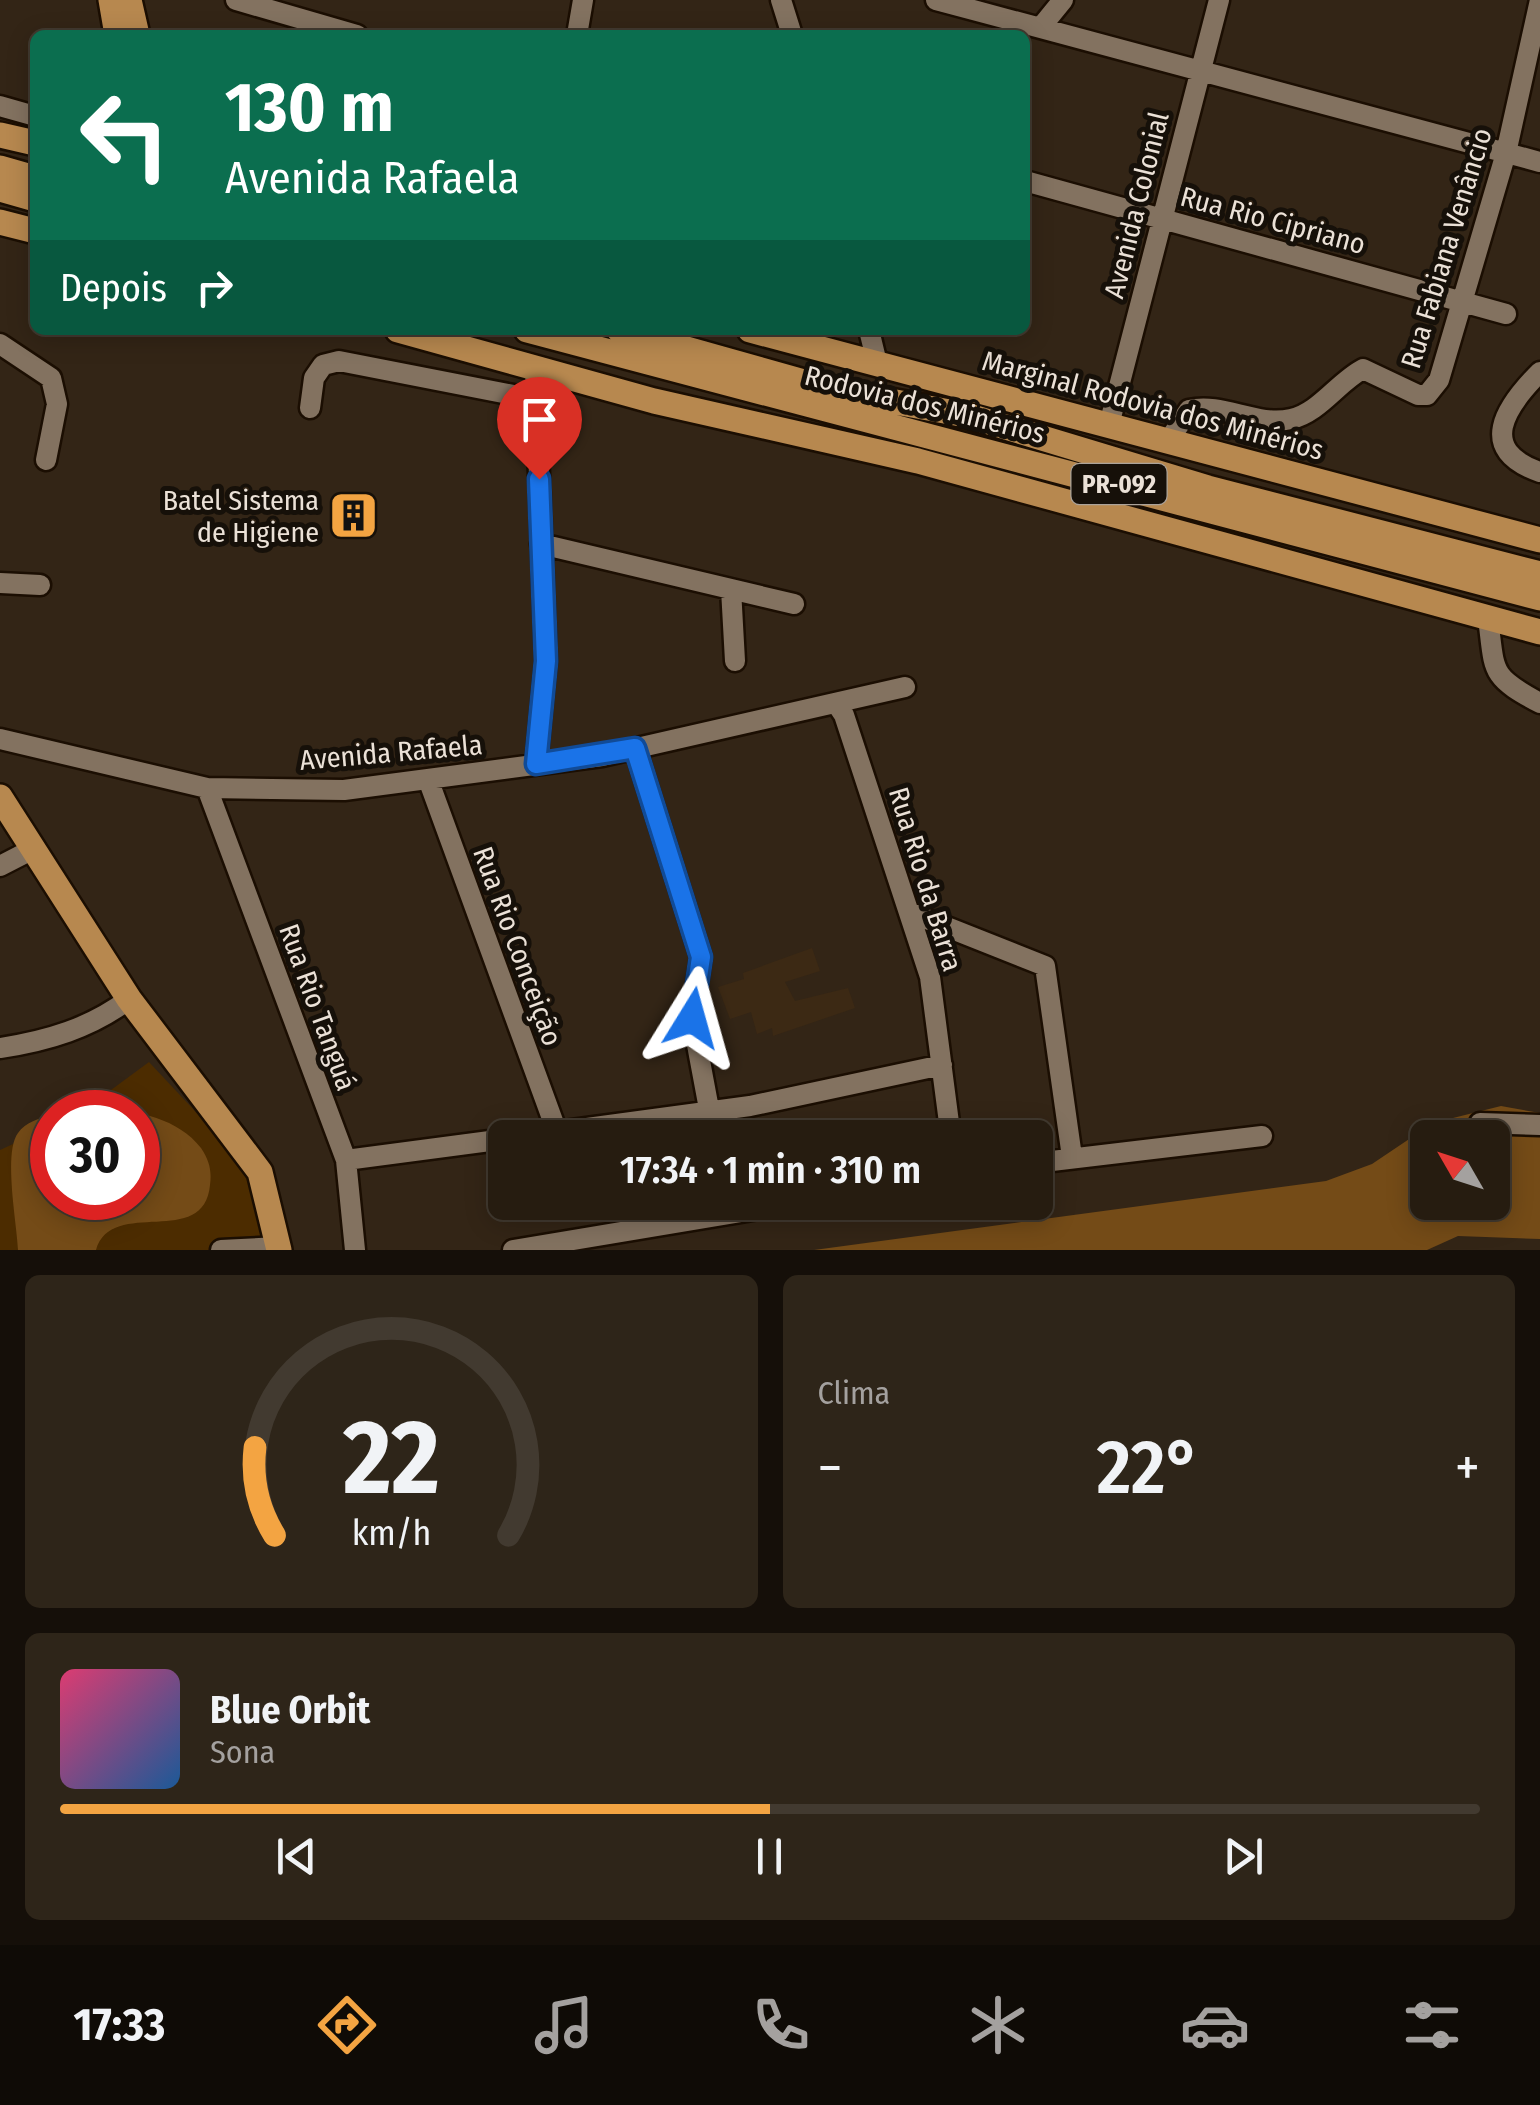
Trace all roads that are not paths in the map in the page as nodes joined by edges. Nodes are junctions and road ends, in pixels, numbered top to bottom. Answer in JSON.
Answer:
{"nodes":[{"id":1,"x":111,"y":0,"type":"edge"},
{"id":2,"x":129,"y":0,"type":"edge"},
{"id":3,"x":236,"y":0,"type":"edge"},
{"id":4,"x":583,"y":0,"type":"edge"},
{"id":5,"x":780,"y":0,"type":"edge"},
{"id":6,"x":936,"y":0,"type":"edge"},
{"id":7,"x":1063,"y":0,"type":"edge"},
{"id":8,"x":1219,"y":0,"type":"edge"},
{"id":9,"x":1540,"y":0,"type":"edge"},
{"id":10,"x":1041,"y":27,"type":"junction"},
{"id":11,"x":115,"y":30,"type":"edge"},
{"id":12,"x":137,"y":30,"type":"edge"},
{"id":13,"x":340,"y":30,"type":"edge"},
{"id":14,"x":578,"y":30,"type":"edge"},
{"id":15,"x":790,"y":30,"type":"edge"},
{"id":16,"x":1199,"y":70,"type":"junction"},
{"id":17,"x":0,"y":106,"type":"edge"},
{"id":18,"x":30,"y":115,"type":"edge"},
{"id":19,"x":0,"y":135,"type":"edge"},
{"id":20,"x":30,"y":142,"type":"edge"},
{"id":21,"x":1506,"y":153,"type":"junction"},
{"id":22,"x":1540,"y":162,"type":"edge"},
{"id":23,"x":0,"y":168,"type":"edge"},
{"id":24,"x":30,"y":177,"type":"edge"},
{"id":25,"x":1030,"y":182,"type":"edge"},
{"id":26,"x":0,"y":189,"type":"edge"},
{"id":27,"x":30,"y":197,"type":"edge"},
{"id":28,"x":1161,"y":218,"type":"junction"},
{"id":29,"x":2,"y":229,"type":"edge"},
{"id":30,"x":30,"y":231,"type":"edge"},
{"id":31,"x":1464,"y":302,"type":"junction"},
{"id":32,"x":1506,"y":314,"type":"dead end"},
{"id":33,"x":416,"y":335,"type":"edge"},
{"id":34,"x":545,"y":335,"type":"edge"},
{"id":35,"x":637,"y":335,"type":"edge"},
{"id":36,"x":761,"y":335,"type":"edge"},
{"id":37,"x":770,"y":335,"type":"edge"},
{"id":38,"x":870,"y":335,"type":"edge"},
{"id":39,"x":0,"y":344,"type":"edge"},
{"id":40,"x":877,"y":363,"type":"junction"},
{"id":41,"x":535,"y":369,"type":"junction"},
{"id":42,"x":1540,"y":372,"type":"edge"},
{"id":43,"x":534,"y":399,"type":"junction"},
{"id":44,"x":654,"y":401,"type":"junction"},
{"id":45,"x":802,"y":405,"type":"junction"},
{"id":46,"x":310,"y":408,"type":"dead end"},
{"id":47,"x":943,"y":410,"type":"junction"},
{"id":48,"x":1109,"y":425,"type":"junction"},
{"id":49,"x":1170,"y":440,"type":"junction"},
{"id":50,"x":46,"y":460,"type":"dead end"},
{"id":51,"x":1540,"y":472,"type":"edge"},
{"id":52,"x":1540,"y":540,"type":"edge"},
{"id":53,"x":542,"y":544,"type":"junction"},
{"id":54,"x":1540,"y":574,"type":"edge"},
{"id":55,"x":0,"y":582,"type":"edge"},
{"id":56,"x":40,"y":586,"type":"dead end"},
{"id":57,"x":731,"y":589,"type":"junction"},
{"id":58,"x":1540,"y":598,"type":"edge"},
{"id":59,"x":794,"y":604,"type":"dead end"},
{"id":60,"x":1488,"y":618,"type":"junction"},
{"id":61,"x":1540,"y":632,"type":"edge"},
{"id":62,"x":735,"y":662,"type":"dead end"},
{"id":63,"x":905,"y":687,"type":"dead end"},
{"id":64,"x":836,"y":703,"type":"junction"},
{"id":65,"x":1540,"y":703,"type":"edge"},
{"id":66,"x":0,"y":739,"type":"edge"},
{"id":67,"x":635,"y":748,"type":"junction"},
{"id":68,"x":536,"y":764,"type":"junction"},
{"id":69,"x":428,"y":779,"type":"junction"},
{"id":70,"x":208,"y":788,"type":"junction"},
{"id":71,"x":0,"y":796,"type":"edge"},
{"id":72,"x":35,"y":848,"type":"junction"},
{"id":73,"x":0,"y":866,"type":"edge"},
{"id":74,"x":908,"y":912,"type":"junction"},
{"id":75,"x":129,"y":999,"type":"junction"},
{"id":76,"x":0,"y":1048,"type":"edge"},
{"id":77,"x":942,"y":1065,"type":"junction"},
{"id":78,"x":709,"y":1110,"type":"junction"},
{"id":79,"x":553,"y":1120,"type":"edge"},
{"id":80,"x":640,"y":1120,"type":"edge"},
{"id":81,"x":949,"y":1120,"type":"edge"},
{"id":82,"x":1510,"y":1124,"type":"edge"},
{"id":83,"x":1540,"y":1125,"type":"edge"},
{"id":84,"x":1262,"y":1136,"type":"dead end"},
{"id":85,"x":488,"y":1140,"type":"edge"},
{"id":86,"x":1072,"y":1157,"type":"junction"},
{"id":87,"x":346,"y":1160,"type":"junction"},
{"id":88,"x":1053,"y":1160,"type":"edge"},
{"id":89,"x":692,"y":1220,"type":"edge"},
{"id":90,"x":279,"y":1248,"type":"edge"},
{"id":91,"x":221,"y":1250,"type":"edge"},
{"id":92,"x":355,"y":1250,"type":"edge"},
{"id":93,"x":513,"y":1250,"type":"edge"}],
"edges":[{"from":1,"to":11,"type":"main road"},
{"from":2,"to":12,"type":"main road"},
{"from":3,"to":13,"type":"street"},
{"from":4,"to":14,"type":"street"},
{"from":5,"to":15,"type":"street"},
{"from":6,"to":10,"type":"street"},
{"from":7,"to":10,"type":"street"},
{"from":8,"to":16,"type":"street","name":"Avenida Colonial"},
{"from":9,"to":21,"type":"street","name":"Rua Fabiana Venâncio"},
{"from":10,"to":16,"type":"street"},
{"from":16,"to":21,"type":"street"},
{"from":16,"to":28,"type":"street","name":"Avenida Colonial"},
{"from":17,"to":18,"type":"street"},
{"from":19,"to":20,"type":"main road"},
{"from":21,"to":22,"type":"street"},
{"from":21,"to":31,"type":"street","name":"Rua Fabiana Venâncio"},
{"from":23,"to":24,"type":"main road"},
{"from":25,"to":28,"type":"street","name":"Rua Rio Cipriano"},
{"from":26,"to":27,"type":"main road"},
{"from":28,"to":31,"type":"street","name":"Rua Rio Cipriano"},
{"from":28,"to":48,"type":"street","name":"Avenida Colonial"},
{"from":29,"to":30,"type":"main road"},
{"from":31,"to":32,"type":"street","name":"Rua Rio Cipriano"},
{"from":31,"to":49,"type":"street","name":"Rua Fabiana Venâncio"},
{"from":33,"to":41,"type":"main road"},
{"from":34,"to":45,"type":"main road","name":"Rodovia dos Minérios","number":"PR-092"},
{"from":35,"to":47,"type":"main road","name":"Rodovia dos Minérios","number":"PR-092"},
{"from":36,"to":47,"type":"main road"},
{"from":37,"to":40,"type":"main road","name":"Marginal Rodovia dos Minérios"},
{"from":38,"to":40,"type":"street"},
{"from":39,"to":50,"type":"street"},
{"from":40,"to":48,"type":"main road","name":"Marginal Rodovia dos Minérios"},
{"from":41,"to":43,"type":"street"},
{"from":41,"to":44,"type":"main road"},
{"from":42,"to":51,"type":"street"},
{"from":43,"to":46,"type":"street"},
{"from":43,"to":53,"type":"street"},
{"from":44,"to":45,"type":"main road"},
{"from":44,"to":60,"type":"main road"},
{"from":45,"to":58,"type":"main road","name":"Rodovia dos Minérios","number":"PR-092"},
{"from":47,"to":54,"type":"main road","name":"Rodovia dos Minérios","number":"PR-092"},
{"from":48,"to":49,"type":"main road","name":"Marginal Rodovia dos Minérios"},
{"from":49,"to":52,"type":"main road","name":"Marginal Rodovia dos Minérios"},
{"from":53,"to":57,"type":"street"},
{"from":53,"to":68,"type":"street"},
{"from":55,"to":56,"type":"street"},
{"from":57,"to":59,"type":"street"},
{"from":57,"to":62,"type":"street"},
{"from":60,"to":61,"type":"main road"},
{"from":60,"to":65,"type":"street"},
{"from":63,"to":64,"type":"street","name":"Avenida Rafaela"},
{"from":64,"to":67,"type":"street","name":"Avenida Rafaela"},
{"from":64,"to":74,"type":"street","name":"Rua Rio da Barra"},
{"from":66,"to":70,"type":"street","name":"Avenida Rafaela"},
{"from":67,"to":68,"type":"street","name":"Avenida Rafaela"},
{"from":67,"to":78,"type":"street"},
{"from":68,"to":69,"type":"street","name":"Avenida Rafaela"},
{"from":69,"to":70,"type":"street","name":"Avenida Rafaela"},
{"from":69,"to":79,"type":"street","name":"Rua Rio Conceição"},
{"from":70,"to":87,"type":"street","name":"Rua Rio Tanguá"},
{"from":71,"to":72,"type":"main road"},
{"from":72,"to":73,"type":"street"},
{"from":72,"to":75,"type":"main road"},
{"from":74,"to":77,"type":"street","name":"Rua Rio da Barra"},
{"from":74,"to":86,"type":"street"},
{"from":75,"to":76,"type":"street"},
{"from":75,"to":90,"type":"main road"},
{"from":77,"to":78,"type":"street"},
{"from":77,"to":81,"type":"street","name":"Rua Rio da Barra"},
{"from":78,"to":80,"type":"street"},
{"from":82,"to":83,"type":"street"},
{"from":84,"to":86,"type":"street"},
{"from":85,"to":87,"type":"street"},
{"from":86,"to":88,"type":"street"},
{"from":87,"to":92,"type":"street","name":"Rua Rio Tanguá"},
{"from":89,"to":93,"type":"street"},
{"from":90,"to":91,"type":"street"}]}
